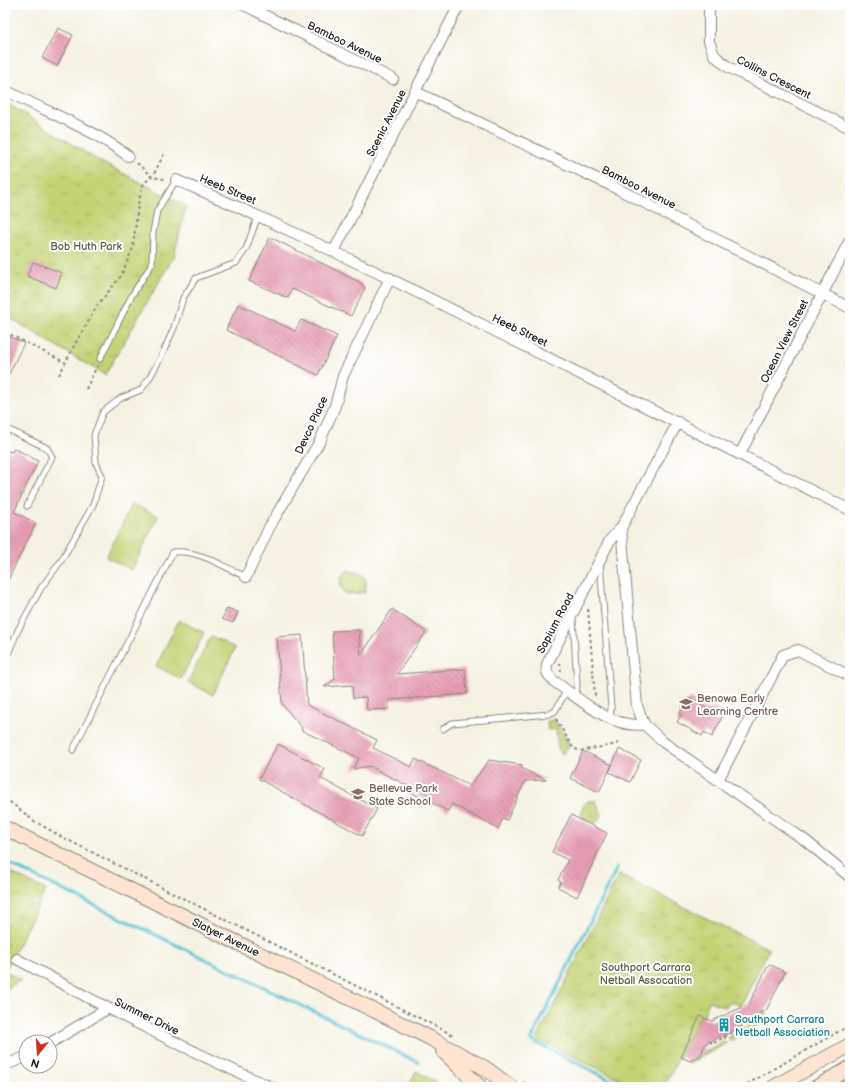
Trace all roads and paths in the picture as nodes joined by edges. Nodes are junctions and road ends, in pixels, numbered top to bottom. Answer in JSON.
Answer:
{"nodes":[{"id":1,"x":244,"y":5,"type":"edge"},
{"id":2,"x":459,"y":5,"type":"edge"},
{"id":3,"x":709,"y":5,"type":"edge"},
{"id":4,"x":393,"y":79,"type":"dead end"},
{"id":5,"x":5,"y":90,"type":"edge"},
{"id":6,"x":416,"y":92,"type":"junction"},
{"id":7,"x":850,"y":128,"type":"edge"},
{"id":8,"x":165,"y":152,"type":"dead end"},
{"id":9,"x":128,"y":156,"type":"joint"},
{"id":10,"x":152,"y":177,"type":"junction"},
{"id":11,"x":176,"y":180,"type":"junction"},
{"id":12,"x":258,"y":215,"type":"junction"},
{"id":13,"x":850,"y":240,"type":"edge"},
{"id":14,"x":334,"y":251,"type":"junction"},
{"id":15,"x":390,"y":278,"type":"junction"},
{"id":16,"x":822,"y":294,"type":"junction"},
{"id":17,"x":850,"y":308,"type":"edge"},
{"id":18,"x":5,"y":332,"type":"edge"},
{"id":19,"x":100,"y":359,"type":"joint"},
{"id":20,"x":66,"y":363,"type":"junction"},
{"id":21,"x":59,"y":375,"type":"dead end"},
{"id":22,"x":86,"y":389,"type":"dead end"},
{"id":23,"x":678,"y":422,"type":"junction"},
{"id":24,"x":5,"y":428,"type":"edge"},
{"id":25,"x":740,"y":454,"type":"junction"},
{"id":26,"x":27,"y":506,"type":"dead end"},
{"id":27,"x":850,"y":510,"type":"edge"},
{"id":28,"x":621,"y":528,"type":"junction"},
{"id":29,"x":600,"y":560,"type":"junction"},
{"id":30,"x":246,"y":578,"type":"joint"},
{"id":31,"x":588,"y":609,"type":"dead end"},
{"id":32,"x":573,"y":616,"type":"junction"},
{"id":33,"x":5,"y":661,"type":"edge"},
{"id":34,"x":850,"y":676,"type":"edge"},
{"id":35,"x":567,"y":690,"type":"junction"},
{"id":36,"x":576,"y":696,"type":"junction"},
{"id":37,"x":595,"y":697,"type":"dead end"},
{"id":38,"x":552,"y":712,"type":"junction"},
{"id":39,"x":610,"y":718,"type":"junction"},
{"id":40,"x":644,"y":724,"type":"junction"},
{"id":41,"x":443,"y":729,"type":"dead end"},
{"id":42,"x":619,"y":740,"type":"dead end"},
{"id":43,"x":73,"y":750,"type":"dead end"},
{"id":44,"x":718,"y":780,"type":"junction"},
{"id":45,"x":5,"y":798,"type":"edge"},
{"id":46,"x":5,"y":821,"type":"edge"},
{"id":47,"x":5,"y":828,"type":"edge"},
{"id":48,"x":22,"y":837,"type":"junction"},
{"id":49,"x":850,"y":876,"type":"edge"},
{"id":50,"x":16,"y":959,"type":"dead end"},
{"id":51,"x":107,"y":1009,"type":"junction"},
{"id":52,"x":751,"y":1018,"type":"dead end"},
{"id":53,"x":850,"y":1025,"type":"edge"},
{"id":54,"x":724,"y":1036,"type":"junction"},
{"id":55,"x":58,"y":1038,"type":"edge"},
{"id":56,"x":430,"y":1038,"type":"junction"},
{"id":57,"x":460,"y":1038,"type":"dead end"},
{"id":58,"x":710,"y":1041,"type":"dead end"},
{"id":59,"x":727,"y":1042,"type":"dead end"},
{"id":60,"x":850,"y":1045,"type":"edge"},
{"id":61,"x":18,"y":1060,"type":"edge"},
{"id":62,"x":5,"y":1065,"type":"edge"},
{"id":63,"x":850,"y":1068,"type":"edge"},
{"id":64,"x":513,"y":1085,"type":"edge"},
{"id":65,"x":267,"y":1086,"type":"edge"},
{"id":66,"x":480,"y":1087,"type":"edge"},
{"id":67,"x":530,"y":1087,"type":"edge"},
{"id":68,"x":742,"y":1087,"type":"edge"},
{"id":69,"x":774,"y":1087,"type":"edge"},
{"id":70,"x":817,"y":1087,"type":"edge"}],
"edges":[{"from":1,"to":4,"type":"street","name":"Bamboo Avenue"},
{"from":2,"to":6,"type":"street","name":"Scenic Avenue"},
{"from":3,"to":7,"type":"street","name":"Collins Crescent"},
{"from":5,"to":9,"type":"street"},
{"from":6,"to":14,"type":"street","name":"Scenic Avenue"},
{"from":6,"to":16,"type":"street","name":"Bamboo Avenue"},
{"from":8,"to":10,"type":"path"},
{"from":9,"to":10,"type":"path"},
{"from":10,"to":11,"type":"path"},
{"from":10,"to":20,"type":"path"},
{"from":11,"to":12,"type":"street","name":"Heeb Street"},
{"from":11,"to":19,"type":"lane"},
{"from":12,"to":14,"type":"street","name":"Heeb Street"},
{"from":12,"to":33,"type":"lane"},
{"from":13,"to":16,"type":"street","name":"Ocean View Street"},
{"from":14,"to":15,"type":"street","name":"Heeb Street"},
{"from":15,"to":23,"type":"street","name":"Heeb Street"},
{"from":15,"to":30,"type":"street","name":"Devco Place"},
{"from":16,"to":17,"type":"street","name":"Bamboo Avenue"},
{"from":16,"to":25,"type":"street","name":"Ocean View Street"},
{"from":18,"to":20,"type":"path"},
{"from":19,"to":22,"type":"path"},
{"from":20,"to":21,"type":"path"},
{"from":23,"to":25,"type":"street","name":"Heeb Street"},
{"from":23,"to":28,"type":"street","name":"Sapium Road"},
{"from":24,"to":26,"type":"lane"},
{"from":25,"to":27,"type":"street","name":"Heeb Street"},
{"from":28,"to":29,"type":"street","name":"Sapium Road"},
{"from":28,"to":40,"type":"street"},
{"from":29,"to":32,"type":"street","name":"Sapium Road"},
{"from":29,"to":39,"type":"lane"},
{"from":30,"to":43,"type":"lane"},
{"from":31,"to":37,"type":"path"},
{"from":32,"to":35,"type":"street","name":"Sapium Road"},
{"from":32,"to":36,"type":"lane"},
{"from":34,"to":44,"type":"street"},
{"from":35,"to":36,"type":"street","name":"Sapium Road"},
{"from":35,"to":38,"type":"lane"},
{"from":36,"to":39,"type":"street","name":"Sapium Road"},
{"from":38,"to":41,"type":"lane"},
{"from":38,"to":42,"type":"path"},
{"from":39,"to":40,"type":"street","name":"Sapium Road"},
{"from":40,"to":44,"type":"street"},
{"from":44,"to":49,"type":"street"},
{"from":45,"to":57,"type":"path"},
{"from":46,"to":48,"type":"main road","name":"Slatyer Avenue"},
{"from":47,"to":48,"type":"main road","name":"Slatyer Avenue"},
{"from":48,"to":56,"type":"main road","name":"Slatyer Avenue"},
{"from":50,"to":51,"type":"street","name":"Summer Drive"},
{"from":51,"to":55,"type":"street"},
{"from":51,"to":65,"type":"street","name":"Summer Drive"},
{"from":52,"to":54,"type":"path"},
{"from":53,"to":68,"type":"path"},
{"from":54,"to":58,"type":"path"},
{"from":54,"to":59,"type":"path"},
{"from":56,"to":64,"type":"main road","name":"Slatyer Avenue"},
{"from":56,"to":66,"type":"main road","name":"Slatyer Avenue"},
{"from":60,"to":69,"type":"main road"},
{"from":61,"to":62,"type":"street"},
{"from":63,"to":70,"type":"main road"},
{"from":64,"to":67,"type":"path"}]}
